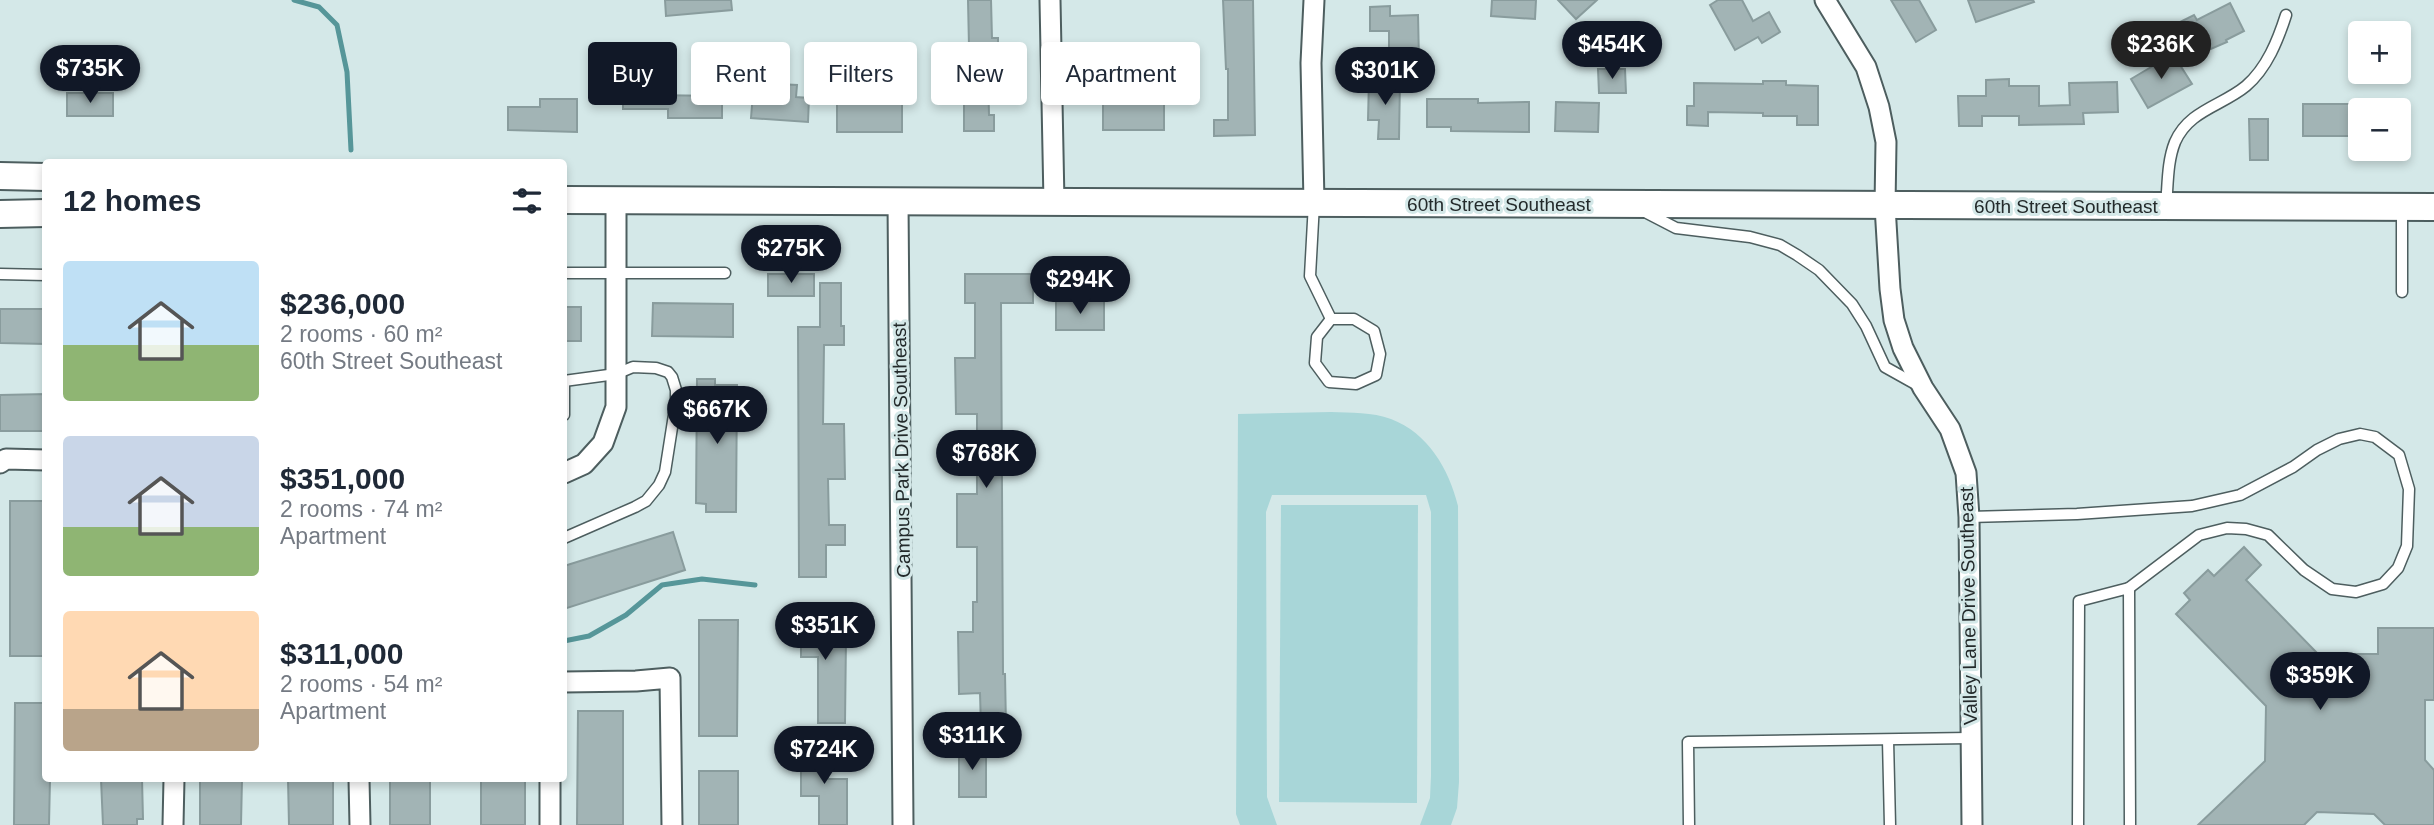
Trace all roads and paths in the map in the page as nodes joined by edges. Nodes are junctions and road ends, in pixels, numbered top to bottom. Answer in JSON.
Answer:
{"nodes":[{"id":1,"x":1050,"y":0,"type":"edge"},
{"id":2,"x":1314,"y":0,"type":"edge"},
{"id":3,"x":1825,"y":0,"type":"edge"},
{"id":4,"x":2286,"y":15,"type":"dead end"},
{"id":5,"x":0,"y":176,"type":"edge"},
{"id":6,"x":42,"y":177,"type":"edge"},
{"id":7,"x":567,"y":200,"type":"edge"},
{"id":8,"x":616,"y":201,"type":"junction"},
{"id":9,"x":898,"y":201,"type":"junction"},
{"id":10,"x":1054,"y":202,"type":"junction"},
{"id":11,"x":1314,"y":202,"type":"junction"},
{"id":12,"x":1631,"y":204,"type":"junction"},
{"id":13,"x":1885,"y":206,"type":"junction"},
{"id":14,"x":2166,"y":207,"type":"junction"},
{"id":15,"x":2402,"y":207,"type":"junction"},
{"id":16,"x":2434,"y":207,"type":"edge"},
{"id":17,"x":0,"y":214,"type":"edge"},
{"id":18,"x":42,"y":214,"type":"edge"},
{"id":19,"x":724,"y":272,"type":"dead end"},
{"id":20,"x":567,"y":273,"type":"edge"},
{"id":21,"x":616,"y":273,"type":"junction"},
{"id":22,"x":0,"y":274,"type":"edge"},
{"id":23,"x":42,"y":275,"type":"edge"},
{"id":24,"x":2402,"y":292,"type":"dead end"},
{"id":25,"x":1331,"y":319,"type":"junction"},
{"id":26,"x":616,"y":374,"type":"junction"},
{"id":27,"x":567,"y":381,"type":"edge"},
{"id":28,"x":1923,"y":388,"type":"junction"},
{"id":29,"x":42,"y":460,"type":"edge"},
{"id":30,"x":0,"y":463,"type":"edge"},
{"id":31,"x":567,"y":471,"type":"edge"},
{"id":32,"x":1969,"y":517,"type":"junction"},
{"id":33,"x":567,"y":537,"type":"edge"},
{"id":34,"x":2129,"y":588,"type":"junction"},
{"id":35,"x":567,"y":682,"type":"edge"},
{"id":36,"x":1970,"y":738,"type":"junction"},
{"id":37,"x":1888,"y":740,"type":"junction"},
{"id":38,"x":174,"y":782,"type":"edge"},
{"id":39,"x":359,"y":782,"type":"edge"},
{"id":40,"x":551,"y":782,"type":"edge"},
{"id":41,"x":173,"y":825,"type":"edge"},
{"id":42,"x":360,"y":825,"type":"edge"},
{"id":43,"x":550,"y":825,"type":"edge"},
{"id":44,"x":672,"y":825,"type":"edge"},
{"id":45,"x":903,"y":825,"type":"edge"},
{"id":46,"x":1689,"y":825,"type":"edge"},
{"id":47,"x":1890,"y":825,"type":"edge"},
{"id":48,"x":1972,"y":825,"type":"edge"},
{"id":49,"x":2078,"y":825,"type":"edge"},
{"id":50,"x":2130,"y":825,"type":"edge"}],
"edges":[{"from":1,"to":10,"type":"street"},
{"from":2,"to":11,"type":"street"},
{"from":3,"to":13,"type":"street","name":"Valley Lane Drive Southeast"},
{"from":4,"to":14,"type":"lane"},
{"from":5,"to":6,"type":"main road"},
{"from":7,"to":8,"type":"main road","name":"60th Street Southeast"},
{"from":8,"to":9,"type":"main road","name":"60th Street Southeast"},
{"from":8,"to":21,"type":"street"},
{"from":9,"to":10,"type":"main road","name":"60th Street Southeast"},
{"from":9,"to":45,"type":"street","name":"Campus Park Drive Southeast"},
{"from":10,"to":11,"type":"main road","name":"60th Street Southeast"},
{"from":11,"to":12,"type":"main road","name":"60th Street Southeast"},
{"from":11,"to":25,"type":"lane"},
{"from":12,"to":13,"type":"main road","name":"60th Street Southeast"},
{"from":12,"to":28,"type":"lane"},
{"from":13,"to":14,"type":"main road","name":"60th Street Southeast"},
{"from":13,"to":28,"type":"street","name":"Valley Lane Drive Southeast"},
{"from":14,"to":15,"type":"main road","name":"60th Street Southeast"},
{"from":15,"to":16,"type":"main road","name":"60th Street Southeast"},
{"from":15,"to":24,"type":"lane"},
{"from":17,"to":18,"type":"main road"},
{"from":19,"to":21,"type":"lane"},
{"from":20,"to":21,"type":"lane"},
{"from":21,"to":26,"type":"street"},
{"from":22,"to":23,"type":"lane"},
{"from":25,"to":25,"type":"lane"},
{"from":26,"to":27,"type":"lane"},
{"from":26,"to":31,"type":"street"},
{"from":26,"to":33,"type":"lane"},
{"from":28,"to":32,"type":"street","name":"Valley Lane Drive Southeast"},
{"from":29,"to":30,"type":"street"},
{"from":32,"to":34,"type":"lane"},
{"from":32,"to":36,"type":"street","name":"Valley Lane Drive Southeast"},
{"from":34,"to":49,"type":"lane"},
{"from":34,"to":50,"type":"lane"},
{"from":35,"to":44,"type":"street"},
{"from":36,"to":37,"type":"lane"},
{"from":36,"to":48,"type":"street","name":"Valley Lane Drive Southeast"},
{"from":37,"to":46,"type":"lane"},
{"from":37,"to":47,"type":"lane"},
{"from":38,"to":41,"type":"street"},
{"from":39,"to":42,"type":"street"},
{"from":40,"to":43,"type":"street"}]}
